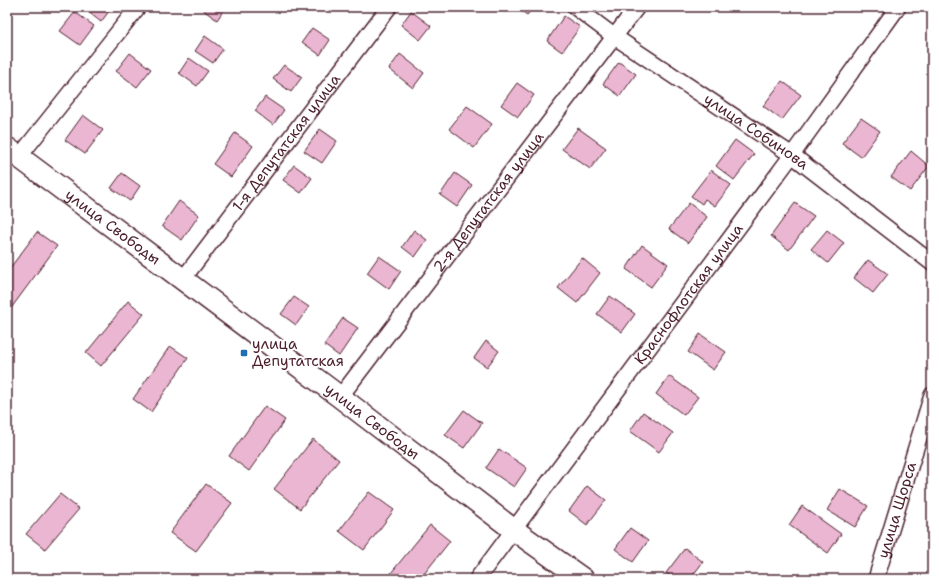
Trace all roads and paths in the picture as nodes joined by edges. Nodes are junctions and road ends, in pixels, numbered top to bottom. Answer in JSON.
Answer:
{"nodes":[{"id":1,"x":138,"y":7,"type":"edge"},
{"id":2,"x":389,"y":7,"type":"edge"},
{"id":3,"x":575,"y":7,"type":"edge"},
{"id":4,"x":637,"y":7,"type":"edge"},
{"id":5,"x":898,"y":7,"type":"edge"},
{"id":6,"x":615,"y":37,"type":"junction"},
{"id":7,"x":13,"y":152,"type":"edge"},
{"id":8,"x":792,"y":155,"type":"junction"},
{"id":9,"x":932,"y":263,"type":"edge"},
{"id":10,"x":183,"y":279,"type":"junction"},
{"id":11,"x":932,"y":395,"type":"edge"},
{"id":12,"x":340,"y":397,"type":"junction"},
{"id":13,"x":514,"y":530,"type":"junction"},
{"id":14,"x":477,"y":579,"type":"edge"},
{"id":15,"x":583,"y":579,"type":"edge"},
{"id":16,"x":876,"y":579,"type":"edge"}],
"edges":[{"from":1,"to":7,"type":"street"},
{"from":2,"to":10,"type":"street","name":"1-я Депутатская улица"},
{"from":3,"to":6,"type":"street","name":"улица Собинова"},
{"from":4,"to":6,"type":"street","name":"2-я Депутатская улица"},
{"from":5,"to":8,"type":"street","name":"Краснофлотская улица"},
{"from":6,"to":8,"type":"street","name":"улица Собинова"},
{"from":6,"to":12,"type":"street","name":"2-я Депутатская улица"},
{"from":7,"to":10,"type":"street","name":"улица Свободы"},
{"from":8,"to":9,"type":"street","name":"улица Собинова"},
{"from":8,"to":13,"type":"street","name":"Краснофлотская улица"},
{"from":10,"to":12,"type":"street","name":"улица Свободы"},
{"from":11,"to":16,"type":"street","name":"улица Щорса"},
{"from":12,"to":13,"type":"street","name":"улица Свободы"},
{"from":13,"to":14,"type":"street","name":"Краснофлотская улица"},
{"from":13,"to":15,"type":"street","name":"улица Свободы"}]}
